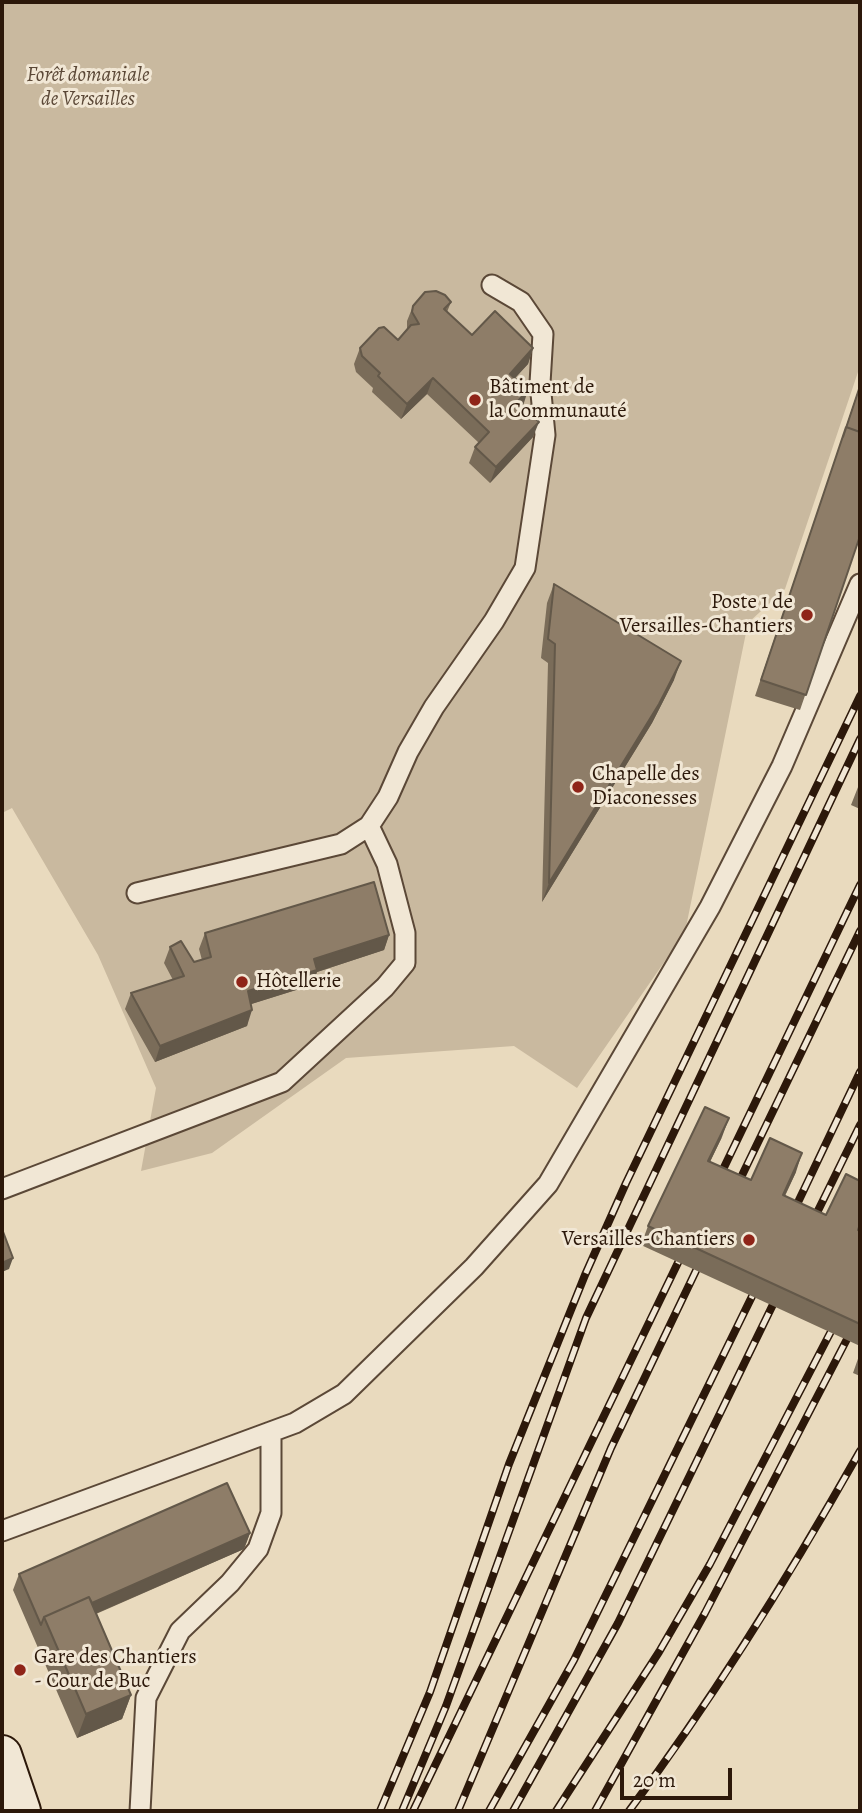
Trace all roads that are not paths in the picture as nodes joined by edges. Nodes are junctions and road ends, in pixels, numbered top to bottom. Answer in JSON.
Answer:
{"nodes":[{"id":1,"x":492,"y":285,"type":"dead end"},
{"id":2,"x":860,"y":584,"type":"edge"},
{"id":3,"x":369,"y":826,"type":"junction"},
{"id":4,"x":138,"y":893,"type":"dead end"},
{"id":5,"x":2,"y":1189,"type":"edge"},
{"id":6,"x":271,"y":1432,"type":"junction"},
{"id":7,"x":2,"y":1531,"type":"edge"},
{"id":8,"x":3,"y":1764,"type":"edge"},
{"id":9,"x":21,"y":1811,"type":"edge"},
{"id":10,"x":140,"y":1811,"type":"edge"}],
"edges":[{"from":1,"to":3,"type":"lane"},
{"from":2,"to":6,"type":"lane"},
{"from":3,"to":4,"type":"lane"},
{"from":3,"to":5,"type":"lane"},
{"from":6,"to":7,"type":"lane"},
{"from":6,"to":10,"type":"lane"},
{"from":8,"to":9,"type":"main road"}]}
